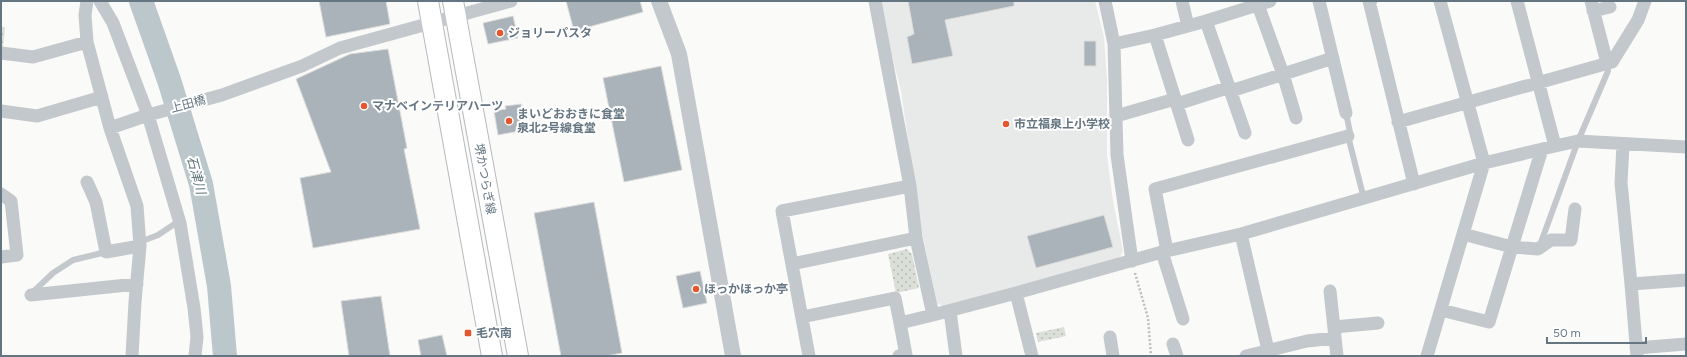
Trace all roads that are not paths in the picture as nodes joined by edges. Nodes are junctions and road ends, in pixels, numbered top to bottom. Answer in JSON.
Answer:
{"nodes":[{"id":1,"x":87,"y":1,"type":"edge"},
{"id":2,"x":100,"y":1,"type":"edge"},
{"id":3,"x":428,"y":1,"type":"edge"},
{"id":4,"x":511,"y":1,"type":"edge"},
{"id":5,"x":660,"y":1,"type":"edge"},
{"id":6,"x":875,"y":1,"type":"edge"},
{"id":7,"x":1105,"y":1,"type":"edge"},
{"id":8,"x":1182,"y":1,"type":"edge"},
{"id":9,"x":1319,"y":1,"type":"edge"},
{"id":10,"x":1440,"y":1,"type":"edge"},
{"id":11,"x":1517,"y":1,"type":"edge"},
{"id":12,"x":1645,"y":1,"type":"edge"},
{"id":13,"x":1366,"y":2,"type":"edge"},
{"id":14,"x":1264,"y":3,"type":"edge"},
{"id":15,"x":1239,"y":5,"type":"edge"},
{"id":16,"x":1592,"y":6,"type":"edge"},
{"id":17,"x":1610,"y":7,"type":"dead end"},
{"id":18,"x":454,"y":8,"type":"edge"},
{"id":19,"x":1206,"y":21,"type":"junction"},
{"id":20,"x":432,"y":24,"type":"junction"},
{"id":21,"x":1188,"y":26,"type":"junction"},
{"id":22,"x":1155,"y":35,"type":"junction"},
{"id":23,"x":87,"y":42,"type":"junction"},
{"id":24,"x":1114,"y":44,"type":"junction"},
{"id":25,"x":1,"y":53,"type":"edge"},
{"id":26,"x":1333,"y":58,"type":"junction"},
{"id":27,"x":1607,"y":63,"type":"junction"},
{"id":28,"x":1283,"y":74,"type":"junction"},
{"id":29,"x":1539,"y":82,"type":"junction"},
{"id":30,"x":1230,"y":89,"type":"junction"},
{"id":31,"x":102,"y":97,"type":"junction"},
{"id":32,"x":1176,"y":101,"type":"junction"},
{"id":33,"x":1467,"y":102,"type":"junction"},
{"id":34,"x":1,"y":111,"type":"edge"},
{"id":35,"x":1346,"y":113,"type":"joint"},
{"id":36,"x":151,"y":114,"type":"junction"},
{"id":37,"x":1116,"y":116,"type":"junction"},
{"id":38,"x":1296,"y":118,"type":"dead end"},
{"id":39,"x":1398,"y":122,"type":"junction"},
{"id":40,"x":110,"y":128,"type":"junction"},
{"id":41,"x":1245,"y":132,"type":"dead end"},
{"id":42,"x":1348,"y":136,"type":"junction"},
{"id":43,"x":1188,"y":140,"type":"dead end"},
{"id":44,"x":1578,"y":141,"type":"junction"},
{"id":45,"x":1623,"y":145,"type":"junction"},
{"id":46,"x":1555,"y":146,"type":"junction"},
{"id":47,"x":1686,"y":147,"type":"edge"},
{"id":48,"x":1542,"y":149,"type":"junction"},
{"id":49,"x":1484,"y":163,"type":"junction"},
{"id":50,"x":87,"y":182,"type":"dead end"},
{"id":51,"x":1414,"y":184,"type":"junction"},
{"id":52,"x":910,"y":186,"type":"junction"},
{"id":53,"x":1,"y":194,"type":"edge"},
{"id":54,"x":1364,"y":199,"type":"junction"},
{"id":55,"x":1574,"y":209,"type":"dead end"},
{"id":56,"x":179,"y":221,"type":"junction"},
{"id":57,"x":1241,"y":234,"type":"junction"},
{"id":58,"x":1463,"y":234,"type":"junction"},
{"id":59,"x":916,"y":238,"type":"junction"},
{"id":60,"x":140,"y":244,"type":"junction"},
{"id":61,"x":1512,"y":247,"type":"junction"},
{"id":62,"x":1538,"y":250,"type":"junction"},
{"id":63,"x":1164,"y":251,"type":"junction"},
{"id":64,"x":106,"y":252,"type":"junction"},
{"id":65,"x":1,"y":257,"type":"edge"},
{"id":66,"x":1132,"y":261,"type":"junction"},
{"id":67,"x":792,"y":264,"type":"junction"},
{"id":68,"x":1686,"y":280,"type":"edge"},
{"id":69,"x":137,"y":284,"type":"junction"},
{"id":70,"x":1631,"y":284,"type":"junction"},
{"id":71,"x":1330,"y":291,"type":"dead end"},
{"id":72,"x":1016,"y":293,"type":"junction"},
{"id":73,"x":31,"y":295,"type":"joint"},
{"id":74,"x":1441,"y":310,"type":"junction"},
{"id":75,"x":950,"y":311,"type":"junction"},
{"id":76,"x":933,"y":315,"type":"junction"},
{"id":77,"x":802,"y":317,"type":"junction"},
{"id":78,"x":1183,"y":319,"type":"dead end"},
{"id":79,"x":900,"y":323,"type":"junction"},
{"id":80,"x":1378,"y":323,"type":"dead end"},
{"id":81,"x":1334,"y":332,"type":"junction"},
{"id":82,"x":1110,"y":336,"type":"dead end"},
{"id":83,"x":1686,"y":344,"type":"edge"},
{"id":84,"x":1268,"y":350,"type":"junction"},
{"id":85,"x":1637,"y":352,"type":"edge"},
{"id":86,"x":132,"y":356,"type":"edge"},
{"id":87,"x":195,"y":356,"type":"edge"},
{"id":88,"x":492,"y":356,"type":"edge"},
{"id":89,"x":518,"y":356,"type":"edge"},
{"id":90,"x":734,"y":356,"type":"edge"},
{"id":91,"x":809,"y":356,"type":"edge"},
{"id":92,"x":899,"y":356,"type":"edge"},
{"id":93,"x":956,"y":356,"type":"edge"},
{"id":94,"x":1032,"y":356,"type":"edge"},
{"id":95,"x":1113,"y":356,"type":"edge"},
{"id":96,"x":1246,"y":356,"type":"edge"},
{"id":97,"x":1337,"y":356,"type":"edge"},
{"id":98,"x":1427,"y":356,"type":"edge"}],
"edges":[{"from":1,"to":23,"type":"street"},
{"from":2,"to":36,"type":"street"},
{"from":3,"to":20,"type":"main road","name":"堺かつらぎ線"},
{"from":4,"to":18,"type":"street","name":"上田橋"},
{"from":5,"to":90,"type":"street"},
{"from":6,"to":52,"type":"street"},
{"from":7,"to":24,"type":"street"},
{"from":8,"to":21,"type":"street"},
{"from":9,"to":26,"type":"street"},
{"from":10,"to":33,"type":"street"},
{"from":11,"to":29,"type":"street"},
{"from":12,"to":27,"type":"street"},
{"from":13,"to":39,"type":"street"},
{"from":14,"to":15,"type":"street"},
{"from":14,"to":28,"type":"street"},
{"from":15,"to":19,"type":"street"},
{"from":16,"to":17,"type":"street"},
{"from":16,"to":27,"type":"street"},
{"from":18,"to":20,"type":"street","name":"上田橋"},
{"from":18,"to":89,"type":"main road","name":"堺かつらぎ線"},
{"from":19,"to":21,"type":"street"},
{"from":19,"to":30,"type":"street"},
{"from":20,"to":36,"type":"street","name":"上田橋"},
{"from":20,"to":88,"type":"main road","name":"堺かつらぎ線"},
{"from":21,"to":22,"type":"street"},
{"from":22,"to":24,"type":"street"},
{"from":22,"to":32,"type":"street"},
{"from":23,"to":25,"type":"street"},
{"from":23,"to":31,"type":"street"},
{"from":24,"to":37,"type":"street"},
{"from":26,"to":28,"type":"street"},
{"from":26,"to":35,"type":"street"},
{"from":27,"to":29,"type":"street"},
{"from":27,"to":44,"type":"lane"},
{"from":28,"to":30,"type":"street"},
{"from":28,"to":38,"type":"street"},
{"from":29,"to":33,"type":"street"},
{"from":29,"to":46,"type":"street"},
{"from":30,"to":32,"type":"street"},
{"from":30,"to":41,"type":"street"},
{"from":31,"to":34,"type":"street"},
{"from":31,"to":40,"type":"street"},
{"from":32,"to":37,"type":"street"},
{"from":32,"to":43,"type":"street"},
{"from":33,"to":39,"type":"street"},
{"from":33,"to":49,"type":"street"},
{"from":35,"to":42,"type":"lane"},
{"from":36,"to":40,"type":"street","name":"上田橋"},
{"from":36,"to":56,"type":"street"},
{"from":37,"to":66,"type":"street"},
{"from":39,"to":51,"type":"street"},
{"from":40,"to":60,"type":"street"},
{"from":42,"to":54,"type":"lane"},
{"from":42,"to":63,"type":"street"},
{"from":44,"to":45,"type":"street"},
{"from":44,"to":46,"type":"street"},
{"from":44,"to":62,"type":"lane"},
{"from":45,"to":47,"type":"street"},
{"from":45,"to":70,"type":"street"},
{"from":46,"to":48,"type":"street"},
{"from":48,"to":49,"type":"street"},
{"from":48,"to":61,"type":"street"},
{"from":49,"to":51,"type":"street"},
{"from":49,"to":58,"type":"street"},
{"from":50,"to":64,"type":"street"},
{"from":51,"to":54,"type":"street"},
{"from":52,"to":59,"type":"street"},
{"from":52,"to":67,"type":"street"},
{"from":53,"to":65,"type":"street"},
{"from":54,"to":57,"type":"street"},
{"from":55,"to":62,"type":"street"},
{"from":56,"to":60,"type":"lane"},
{"from":56,"to":87,"type":"street"},
{"from":57,"to":63,"type":"street"},
{"from":57,"to":84,"type":"street"},
{"from":58,"to":61,"type":"street"},
{"from":58,"to":74,"type":"street"},
{"from":59,"to":67,"type":"street"},
{"from":59,"to":76,"type":"street"},
{"from":60,"to":64,"type":"street"},
{"from":60,"to":69,"type":"street"},
{"from":61,"to":62,"type":"street"},
{"from":61,"to":74,"type":"street"},
{"from":63,"to":66,"type":"street"},
{"from":63,"to":78,"type":"street"},
{"from":64,"to":73,"type":"lane"},
{"from":66,"to":72,"type":"street"},
{"from":67,"to":77,"type":"street"},
{"from":68,"to":70,"type":"street"},
{"from":69,"to":73,"type":"street"},
{"from":69,"to":86,"type":"street"},
{"from":70,"to":85,"type":"street"},
{"from":71,"to":81,"type":"street"},
{"from":72,"to":75,"type":"street"},
{"from":72,"to":94,"type":"street"},
{"from":74,"to":98,"type":"street"},
{"from":75,"to":76,"type":"street"},
{"from":75,"to":93,"type":"street"},
{"from":76,"to":79,"type":"street"},
{"from":77,"to":79,"type":"street"},
{"from":77,"to":91,"type":"street"},
{"from":79,"to":92,"type":"street"},
{"from":80,"to":81,"type":"street"},
{"from":81,"to":84,"type":"street"},
{"from":81,"to":97,"type":"street"},
{"from":82,"to":95,"type":"street"},
{"from":83,"to":85,"type":"street"},
{"from":84,"to":96,"type":"street"}]}
